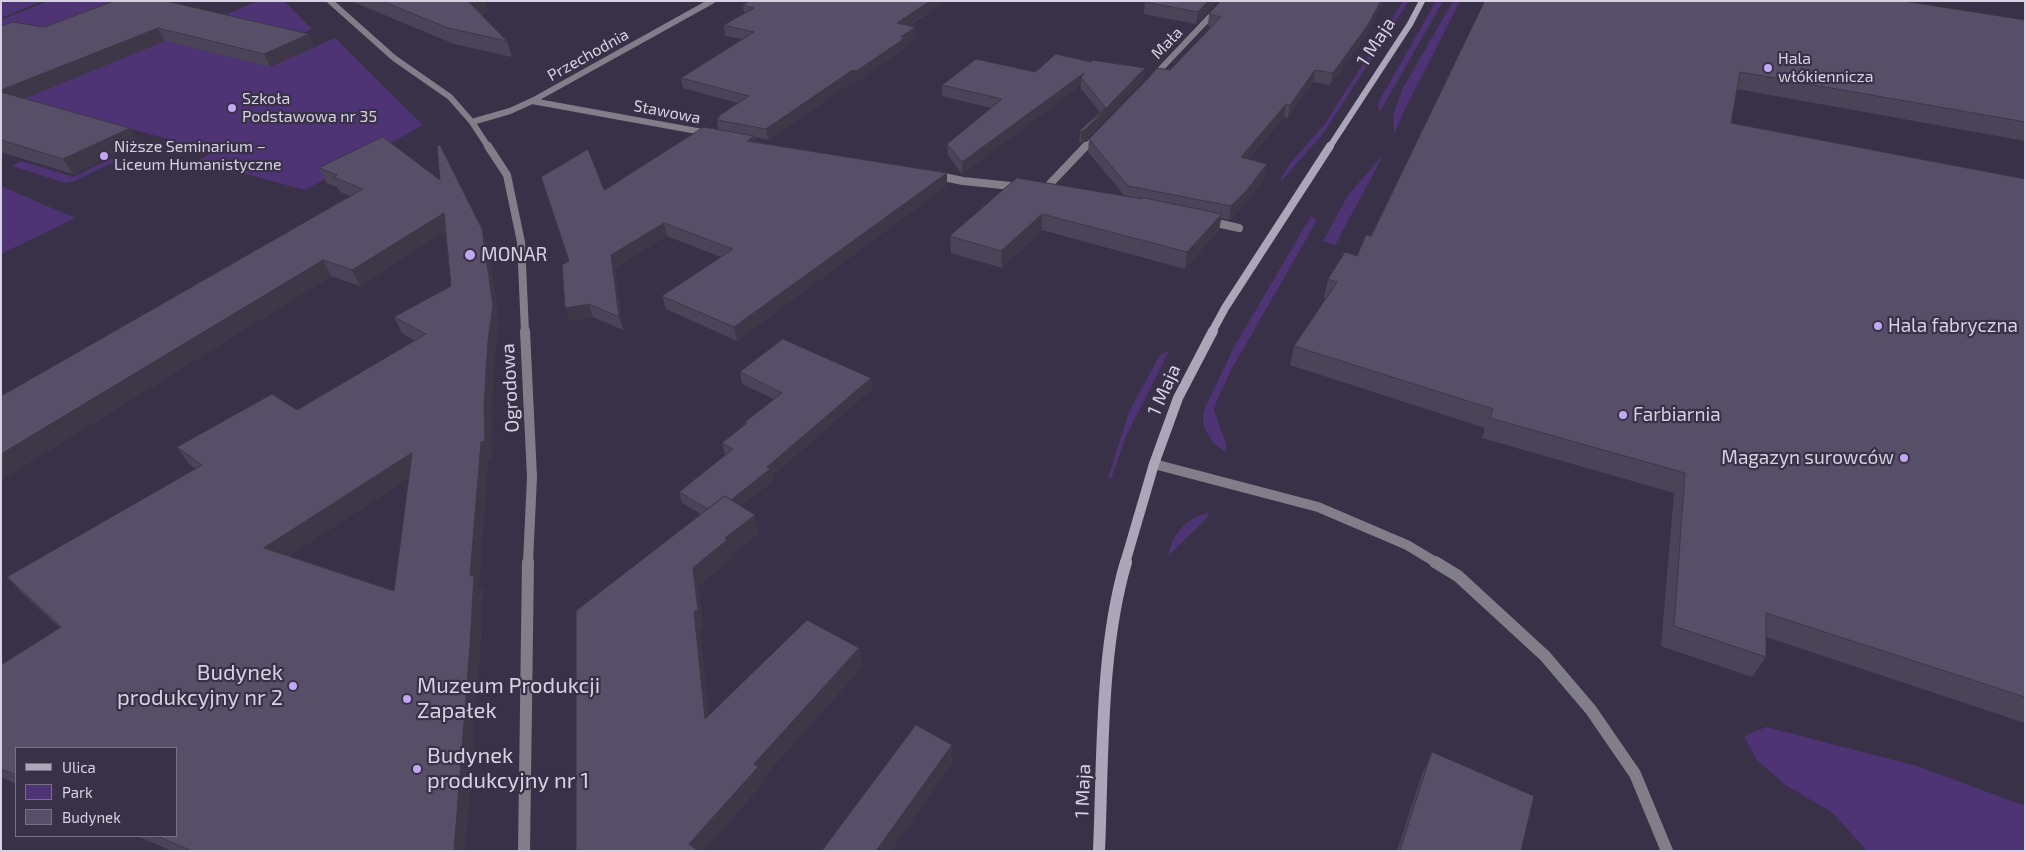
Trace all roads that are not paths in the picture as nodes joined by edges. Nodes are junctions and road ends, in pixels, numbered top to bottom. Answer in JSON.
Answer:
{"nodes":[{"id":1,"x":330,"y":1,"type":"edge"},
{"id":2,"x":712,"y":1,"type":"edge"},
{"id":3,"x":1225,"y":1,"type":"edge"},
{"id":4,"x":1422,"y":1,"type":"edge"},
{"id":5,"x":1145,"y":85,"type":"edge"},
{"id":6,"x":532,"y":101,"type":"junction"},
{"id":7,"x":472,"y":122,"type":"junction"},
{"id":8,"x":1105,"y":127,"type":"edge"},
{"id":9,"x":712,"y":134,"type":"edge"},
{"id":10,"x":924,"y":174,"type":"edge"},
{"id":11,"x":1026,"y":188,"type":"edge"},
{"id":12,"x":1036,"y":188,"type":"edge"},
{"id":13,"x":1045,"y":190,"type":"junction"},
{"id":14,"x":1054,"y":191,"type":"edge"},
{"id":15,"x":1198,"y":220,"type":"edge"},
{"id":16,"x":1239,"y":228,"type":"dead end"},
{"id":17,"x":1154,"y":464,"type":"junction"},
{"id":18,"x":524,"y":851,"type":"edge"},
{"id":19,"x":1099,"y":851,"type":"edge"},
{"id":20,"x":1667,"y":851,"type":"edge"}],
"edges":[{"from":1,"to":7,"type":"street","name":"Ogrodowa"},
{"from":2,"to":6,"type":"street","name":"Przechodnia"},
{"from":3,"to":5,"type":"street","name":"Mała"},
{"from":4,"to":17,"type":"main road","name":"1 Maja"},
{"from":6,"to":7,"type":"street","name":"Przechodnia"},
{"from":6,"to":9,"type":"street","name":"Stawowa"},
{"from":7,"to":18,"type":"street","name":"Ogrodowa"},
{"from":8,"to":13,"type":"street"},
{"from":10,"to":11,"type":"street"},
{"from":12,"to":13,"type":"street"},
{"from":13,"to":14,"type":"street"},
{"from":15,"to":16,"type":"street"},
{"from":17,"to":19,"type":"main road","name":"1 Maja"},
{"from":17,"to":20,"type":"street"}]}
